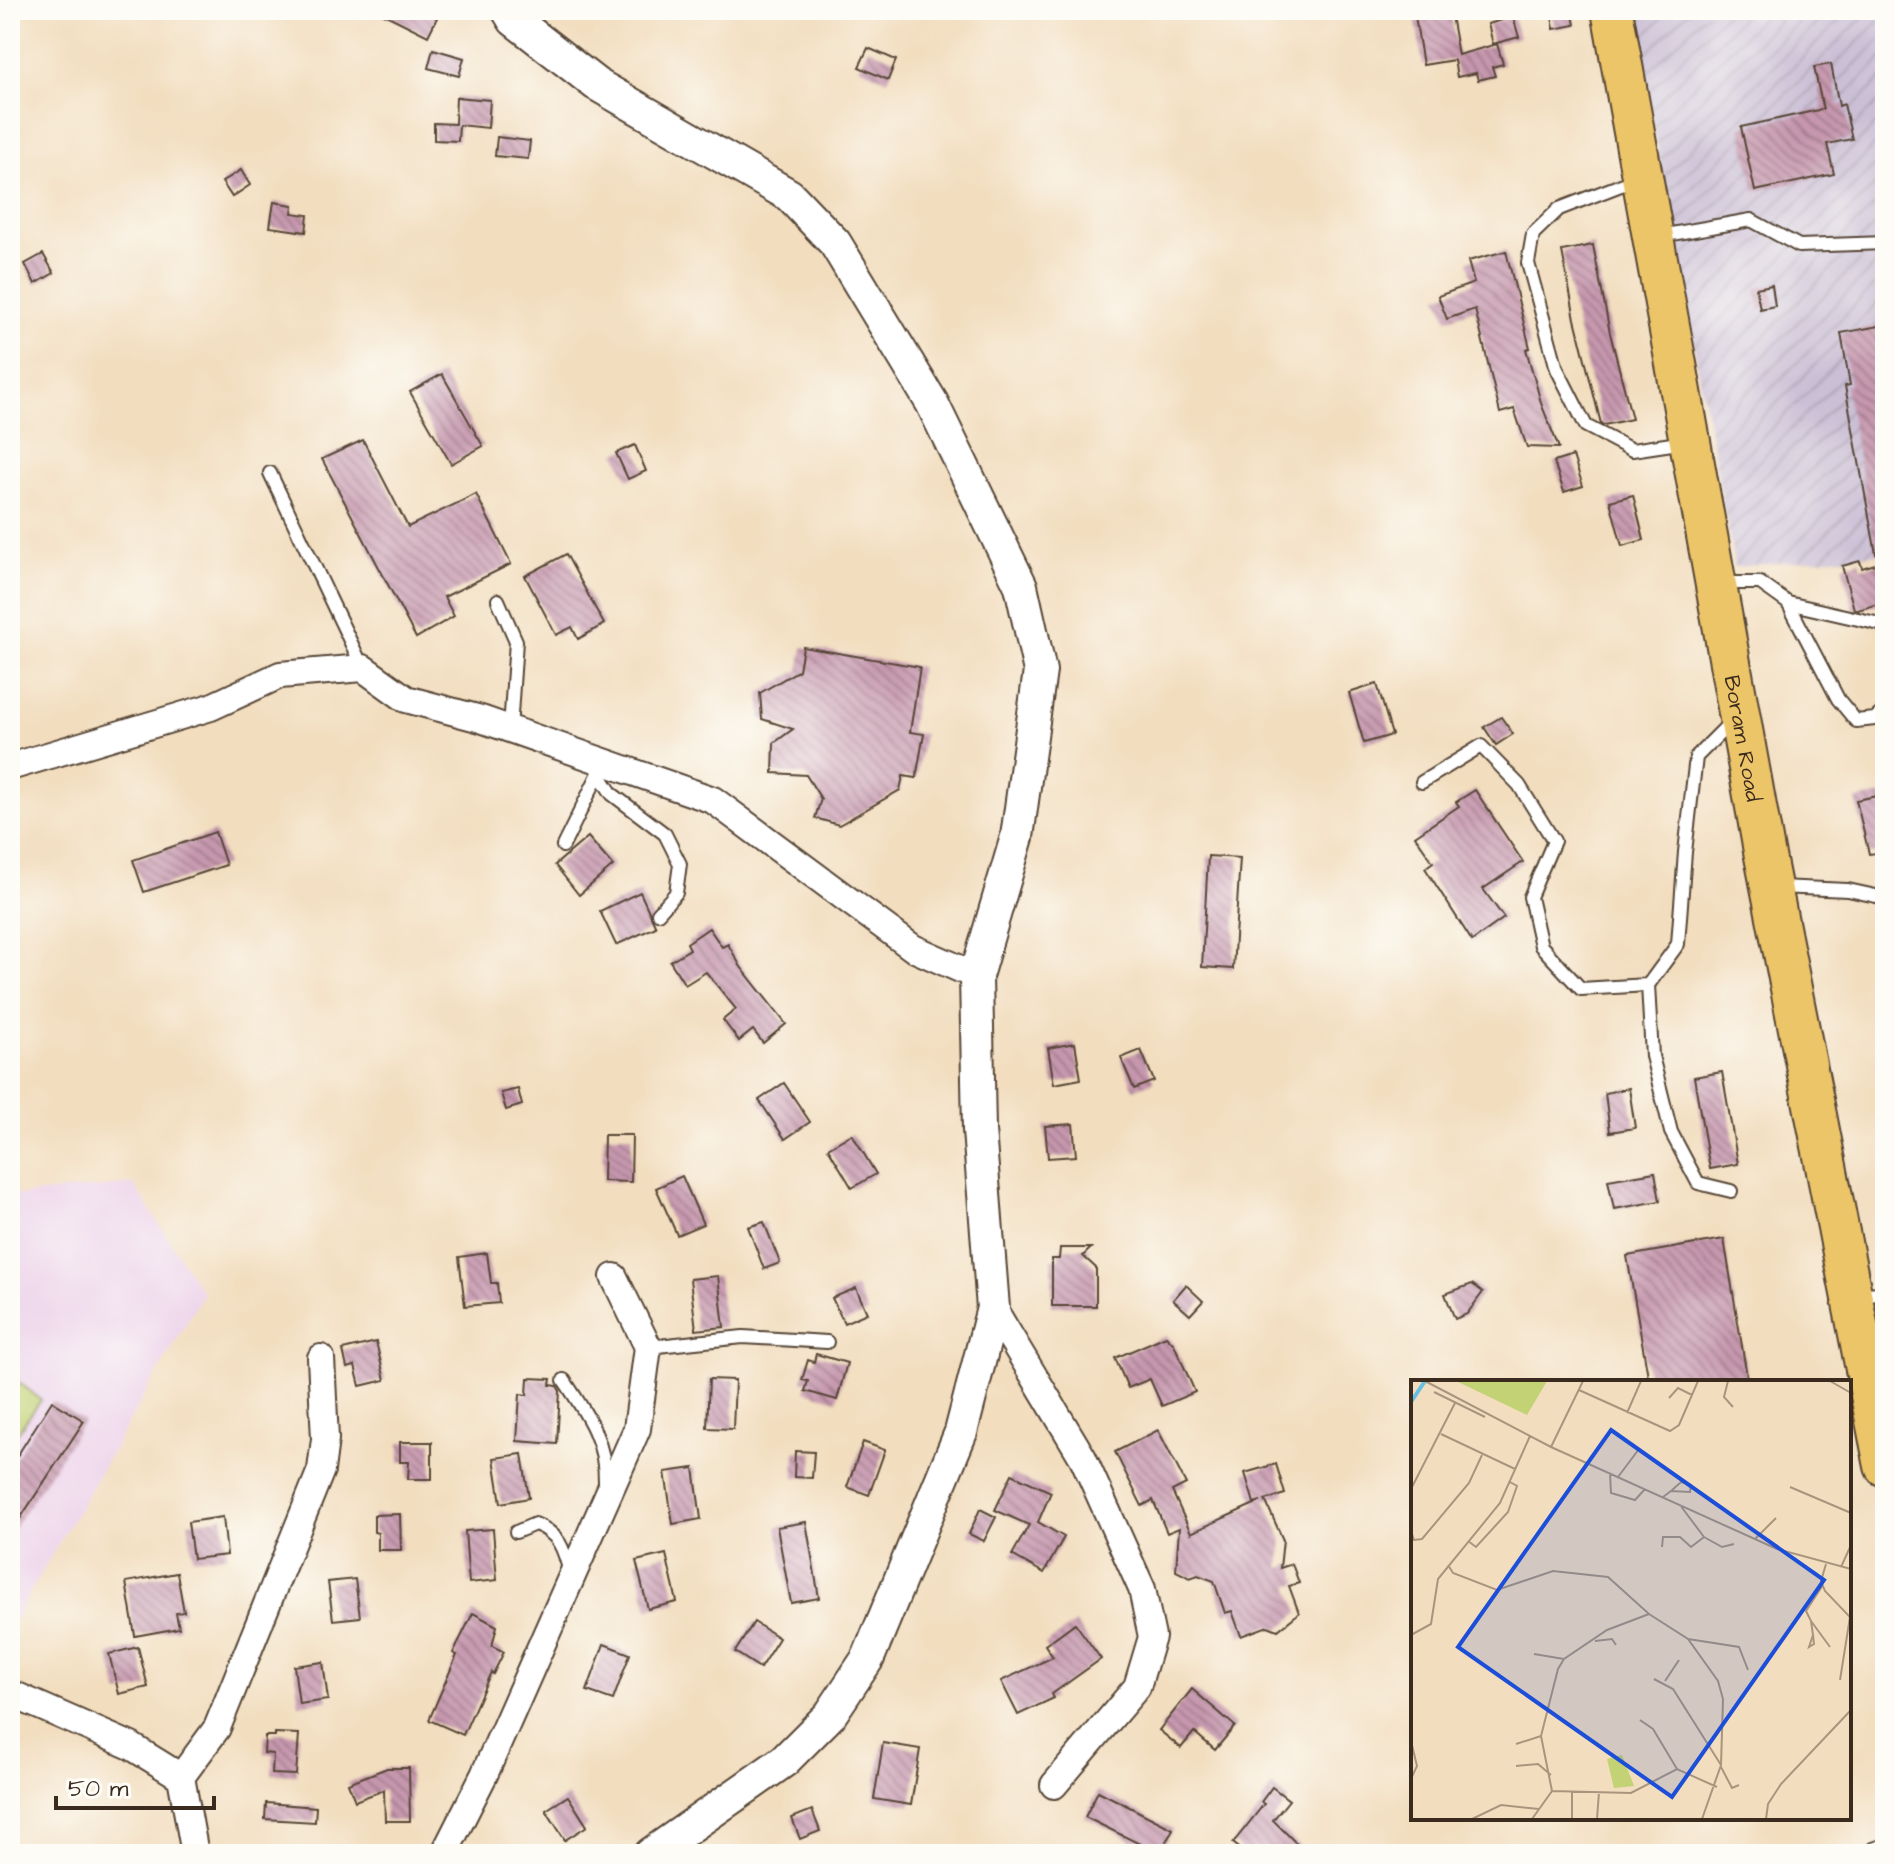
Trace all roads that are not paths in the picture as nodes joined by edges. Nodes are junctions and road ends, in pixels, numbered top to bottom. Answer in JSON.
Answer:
{"nodes":[{"id":1,"x":508,"y":10,"type":"edge"},
{"id":2,"x":1612,"y":10,"type":"edge"},
{"id":3,"x":1642,"y":177,"type":"junction"},
{"id":4,"x":1653,"y":237,"type":"junction"},
{"id":5,"x":1885,"y":243,"type":"edge"},
{"id":6,"x":1690,"y":442,"type":"junction"},
{"id":7,"x":270,"y":473,"type":"dead end"},
{"id":8,"x":1715,"y":583,"type":"junction"},
{"id":9,"x":498,"y":600,"type":"dead end"},
{"id":10,"x":1788,"y":603,"type":"junction"},
{"id":11,"x":1885,"y":628,"type":"edge"},
{"id":12,"x":363,"y":668,"type":"junction"},
{"id":13,"x":1885,"y":710,"type":"edge"},
{"id":14,"x":1739,"y":714,"type":"junction"},
{"id":15,"x":510,"y":729,"type":"junction"},
{"id":16,"x":10,"y":767,"type":"edge"},
{"id":17,"x":602,"y":768,"type":"junction"},
{"id":18,"x":1422,"y":782,"type":"dead end"},
{"id":19,"x":563,"y":846,"type":"dead end"},
{"id":20,"x":1771,"y":887,"type":"junction"},
{"id":21,"x":1885,"y":898,"type":"edge"},
{"id":22,"x":658,"y":913,"type":"dead end"},
{"id":23,"x":976,"y":976,"type":"junction"},
{"id":24,"x":1648,"y":985,"type":"junction"},
{"id":25,"x":1731,"y":1191,"type":"dead end"},
{"id":26,"x":614,"y":1277,"type":"dead end"},
{"id":27,"x":1868,"y":1293,"type":"edge"},
{"id":28,"x":993,"y":1308,"type":"junction"},
{"id":29,"x":827,"y":1342,"type":"dead end"},
{"id":30,"x":648,"y":1347,"type":"junction"},
{"id":31,"x":321,"y":1358,"type":"dead end"},
{"id":32,"x":564,"y":1380,"type":"dead end"},
{"id":33,"x":1885,"y":1463,"type":"edge"},
{"id":34,"x":604,"y":1503,"type":"junction"},
{"id":35,"x":516,"y":1532,"type":"dead end"},
{"id":36,"x":571,"y":1578,"type":"junction"},
{"id":37,"x":10,"y":1693,"type":"edge"},
{"id":38,"x":181,"y":1777,"type":"junction"},
{"id":39,"x":1054,"y":1785,"type":"dead end"},
{"id":40,"x":1885,"y":1845,"type":"edge"},
{"id":41,"x":195,"y":1854,"type":"edge"},
{"id":42,"x":444,"y":1854,"type":"edge"},
{"id":43,"x":651,"y":1854,"type":"edge"},
{"id":44,"x":1870,"y":1854,"type":"edge"}],
"edges":[{"from":1,"to":23,"type":"street"},
{"from":2,"to":3,"type":"main road","name":"Boram Road"},
{"from":3,"to":4,"type":"main road","name":"Boram Road"},
{"from":3,"to":6,"type":"lane"},
{"from":4,"to":5,"type":"lane"},
{"from":4,"to":6,"type":"main road","name":"Boram Road"},
{"from":6,"to":8,"type":"main road","name":"Boram Road"},
{"from":7,"to":12,"type":"lane"},
{"from":8,"to":10,"type":"lane"},
{"from":8,"to":14,"type":"main road","name":"Boram Road"},
{"from":9,"to":15,"type":"lane"},
{"from":10,"to":11,"type":"lane"},
{"from":10,"to":13,"type":"lane"},
{"from":12,"to":15,"type":"street"},
{"from":12,"to":16,"type":"street"},
{"from":14,"to":20,"type":"main road","name":"Boram Road"},
{"from":14,"to":24,"type":"lane"},
{"from":15,"to":17,"type":"street"},
{"from":17,"to":19,"type":"lane"},
{"from":17,"to":22,"type":"lane"},
{"from":17,"to":23,"type":"street"},
{"from":18,"to":24,"type":"lane"},
{"from":20,"to":21,"type":"lane"},
{"from":20,"to":27,"type":"main road","name":"Boram Road"},
{"from":23,"to":28,"type":"street"},
{"from":24,"to":25,"type":"lane"},
{"from":26,"to":30,"type":"street"},
{"from":27,"to":33,"type":"main road","name":"Boram Road"},
{"from":28,"to":39,"type":"street"},
{"from":28,"to":43,"type":"street"},
{"from":29,"to":30,"type":"lane"},
{"from":30,"to":34,"type":"street"},
{"from":31,"to":38,"type":"street"},
{"from":32,"to":34,"type":"lane"},
{"from":34,"to":36,"type":"street"},
{"from":35,"to":36,"type":"lane"},
{"from":36,"to":42,"type":"street"},
{"from":37,"to":38,"type":"street"},
{"from":38,"to":41,"type":"street"},
{"from":40,"to":44,"type":"lane"}]}
